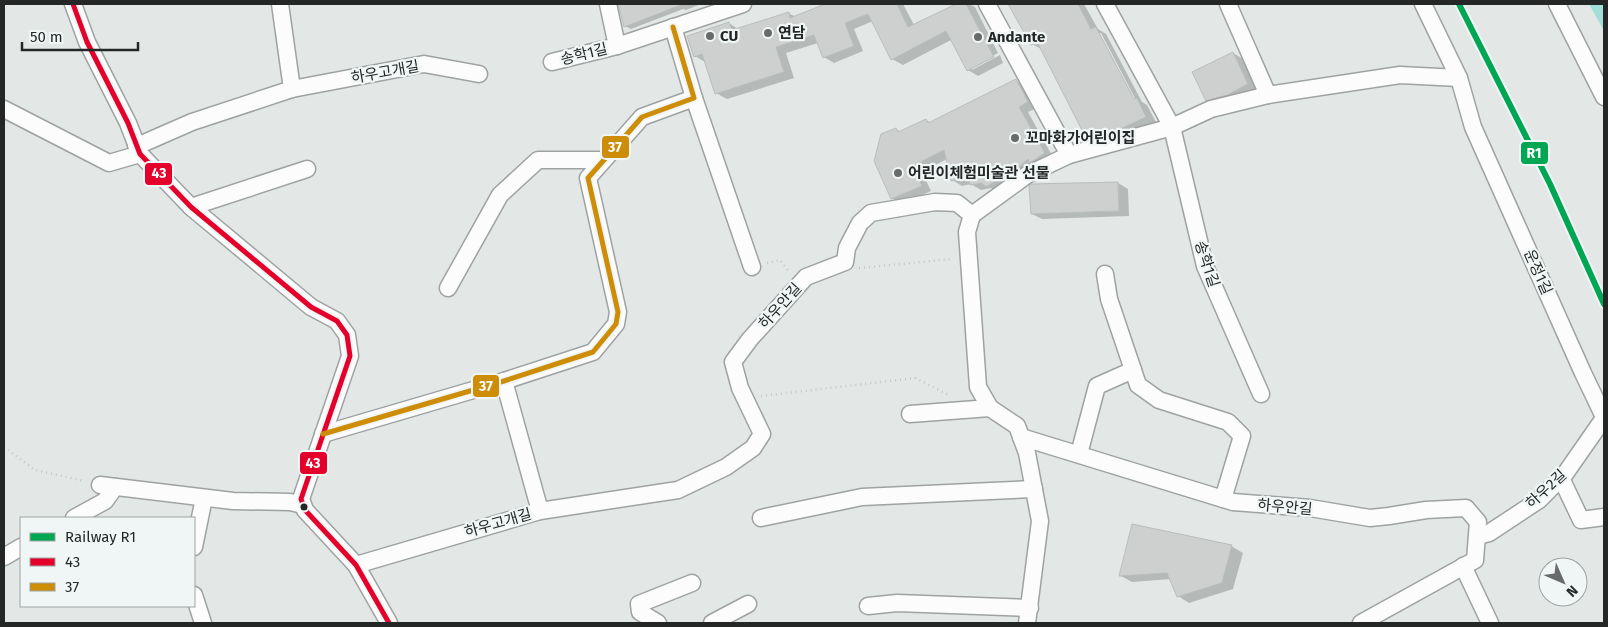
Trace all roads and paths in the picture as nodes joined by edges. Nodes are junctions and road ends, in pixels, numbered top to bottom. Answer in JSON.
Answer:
{"nodes":[{"id":1,"x":74,"y":4,"type":"edge"},
{"id":2,"x":280,"y":4,"type":"edge"},
{"id":3,"x":608,"y":4,"type":"edge"},
{"id":4,"x":743,"y":4,"type":"edge"},
{"id":5,"x":987,"y":4,"type":"edge"},
{"id":6,"x":1105,"y":4,"type":"edge"},
{"id":7,"x":1228,"y":4,"type":"edge"},
{"id":8,"x":1423,"y":4,"type":"edge"},
{"id":9,"x":1557,"y":4,"type":"edge"},
{"id":10,"x":673,"y":27,"type":"junction"},
{"id":11,"x":617,"y":46,"type":"junction"},
{"id":12,"x":552,"y":62,"type":"dead end"},
{"id":13,"x":479,"y":74,"type":"dead end"},
{"id":14,"x":1459,"y":78,"type":"junction"},
{"id":15,"x":292,"y":89,"type":"junction"},
{"id":16,"x":1268,"y":95,"type":"junction"},
{"id":17,"x":1604,"y":97,"type":"edge"},
{"id":18,"x":694,"y":98,"type":"junction"},
{"id":19,"x":4,"y":108,"type":"edge"},
{"id":20,"x":1172,"y":127,"type":"junction"},
{"id":21,"x":138,"y":149,"type":"junction"},
{"id":22,"x":1069,"y":155,"type":"junction"},
{"id":23,"x":603,"y":160,"type":"junction"},
{"id":24,"x":307,"y":169,"type":"dead end"},
{"id":25,"x":191,"y":207,"type":"junction"},
{"id":26,"x":972,"y":216,"type":"junction"},
{"id":27,"x":969,"y":257,"type":"junction"},
{"id":28,"x":844,"y":262,"type":"junction"},
{"id":29,"x":752,"y":267,"type":"joint"},
{"id":30,"x":1105,"y":274,"type":"dead end"},
{"id":31,"x":806,"y":277,"type":"junction"},
{"id":32,"x":448,"y":288,"type":"dead end"},
{"id":33,"x":1132,"y":370,"type":"junction"},
{"id":34,"x":504,"y":380,"type":"junction"},
{"id":35,"x":1261,"y":394,"type":"dead end"},
{"id":36,"x":745,"y":398,"type":"junction"},
{"id":37,"x":955,"y":398,"type":"dead end"},
{"id":38,"x":990,"y":408,"type":"junction"},
{"id":39,"x":910,"y":414,"type":"dead end"},
{"id":40,"x":1604,"y":417,"type":"edge"},
{"id":41,"x":323,"y":434,"type":"junction"},
{"id":42,"x":1021,"y":437,"type":"junction"},
{"id":43,"x":4,"y":447,"type":"edge"},
{"id":44,"x":1079,"y":454,"type":"junction"},
{"id":45,"x":1561,"y":478,"type":"junction"},
{"id":46,"x":108,"y":486,"type":"junction"},
{"id":47,"x":1034,"y":489,"type":"junction"},
{"id":48,"x":204,"y":498,"type":"junction"},
{"id":49,"x":1223,"y":499,"type":"junction"},
{"id":50,"x":303,"y":505,"type":"junction"},
{"id":51,"x":540,"y":511,"type":"junction"},
{"id":52,"x":76,"y":517,"type":"edge"},
{"id":53,"x":1604,"y":517,"type":"edge"},
{"id":54,"x":761,"y":518,"type":"dead end"},
{"id":55,"x":1478,"y":536,"type":"junction"},
{"id":56,"x":195,"y":542,"type":"edge"},
{"id":57,"x":20,"y":548,"type":"edge"},
{"id":58,"x":4,"y":557,"type":"edge"},
{"id":59,"x":356,"y":565,"type":"junction"},
{"id":60,"x":1463,"y":566,"type":"junction"},
{"id":61,"x":692,"y":583,"type":"dead end"},
{"id":62,"x":195,"y":598,"type":"edge"},
{"id":63,"x":748,"y":604,"type":"dead end"},
{"id":64,"x":868,"y":606,"type":"dead end"},
{"id":65,"x":1028,"y":616,"type":"edge"},
{"id":66,"x":202,"y":623,"type":"edge"},
{"id":67,"x":389,"y":623,"type":"edge"},
{"id":68,"x":658,"y":623,"type":"edge"},
{"id":69,"x":712,"y":623,"type":"edge"},
{"id":70,"x":1361,"y":623,"type":"edge"},
{"id":71,"x":1490,"y":623,"type":"edge"}],
"edges":[{"from":1,"to":21,"type":"street"},
{"from":2,"to":15,"type":"street"},
{"from":3,"to":11,"type":"street","name":"송학1길"},
{"from":4,"to":10,"type":"street","name":"송학1길"},
{"from":5,"to":22,"type":"street"},
{"from":6,"to":20,"type":"street","name":"송학1길"},
{"from":7,"to":16,"type":"street"},
{"from":8,"to":14,"type":"street"},
{"from":9,"to":17,"type":"street"},
{"from":10,"to":11,"type":"street","name":"송학1길"},
{"from":10,"to":18,"type":"street"},
{"from":11,"to":12,"type":"street","name":"송학1길"},
{"from":13,"to":15,"type":"street","name":"하우고개길"},
{"from":14,"to":16,"type":"street"},
{"from":14,"to":40,"type":"street","name":"운정1길"},
{"from":15,"to":21,"type":"street","name":"하우고개길"},
{"from":16,"to":20,"type":"street"},
{"from":18,"to":23,"type":"street"},
{"from":18,"to":29,"type":"street"},
{"from":19,"to":21,"type":"street"},
{"from":20,"to":22,"type":"street"},
{"from":20,"to":35,"type":"street","name":"송학1길"},
{"from":21,"to":25,"type":"street"},
{"from":22,"to":26,"type":"street"},
{"from":23,"to":32,"type":"street"},
{"from":23,"to":34,"type":"street"},
{"from":24,"to":25,"type":"street"},
{"from":25,"to":41,"type":"street"},
{"from":26,"to":27,"type":"street"},
{"from":26,"to":28,"type":"street"},
{"from":27,"to":28,"type":"path"},
{"from":27,"to":38,"type":"street"},
{"from":28,"to":31,"type":"street","name":"하우안길"},
{"from":29,"to":31,"type":"path"},
{"from":30,"to":33,"type":"street"},
{"from":31,"to":36,"type":"street","name":"하우안길"},
{"from":33,"to":44,"type":"street"},
{"from":33,"to":49,"type":"street"},
{"from":34,"to":41,"type":"street"},
{"from":34,"to":51,"type":"street","name":"하우고개길"},
{"from":36,"to":37,"type":"path"},
{"from":36,"to":51,"type":"street","name":"하우안길"},
{"from":38,"to":39,"type":"street"},
{"from":38,"to":42,"type":"street"},
{"from":40,"to":45,"type":"street","name":"하우2길"},
{"from":41,"to":50,"type":"street"},
{"from":42,"to":44,"type":"street","name":"하우안길"},
{"from":42,"to":47,"type":"street"},
{"from":43,"to":46,"type":"path"},
{"from":44,"to":49,"type":"street","name":"하우안길"},
{"from":45,"to":53,"type":"street"},
{"from":45,"to":55,"type":"street","name":"하우2길"},
{"from":46,"to":48,"type":"street"},
{"from":46,"to":52,"type":"street"},
{"from":47,"to":54,"type":"street"},
{"from":47,"to":65,"type":"street"},
{"from":48,"to":50,"type":"street"},
{"from":48,"to":56,"type":"street"},
{"from":49,"to":55,"type":"street","name":"하우안길"},
{"from":50,"to":59,"type":"street"},
{"from":51,"to":59,"type":"street","name":"하우고개길"},
{"from":55,"to":60,"type":"street"},
{"from":57,"to":58,"type":"street"},
{"from":59,"to":67,"type":"street"},
{"from":60,"to":70,"type":"street"},
{"from":60,"to":71,"type":"street"},
{"from":61,"to":68,"type":"street"},
{"from":62,"to":66,"type":"street"},
{"from":63,"to":69,"type":"street"},
{"from":64,"to":65,"type":"street"}]}
